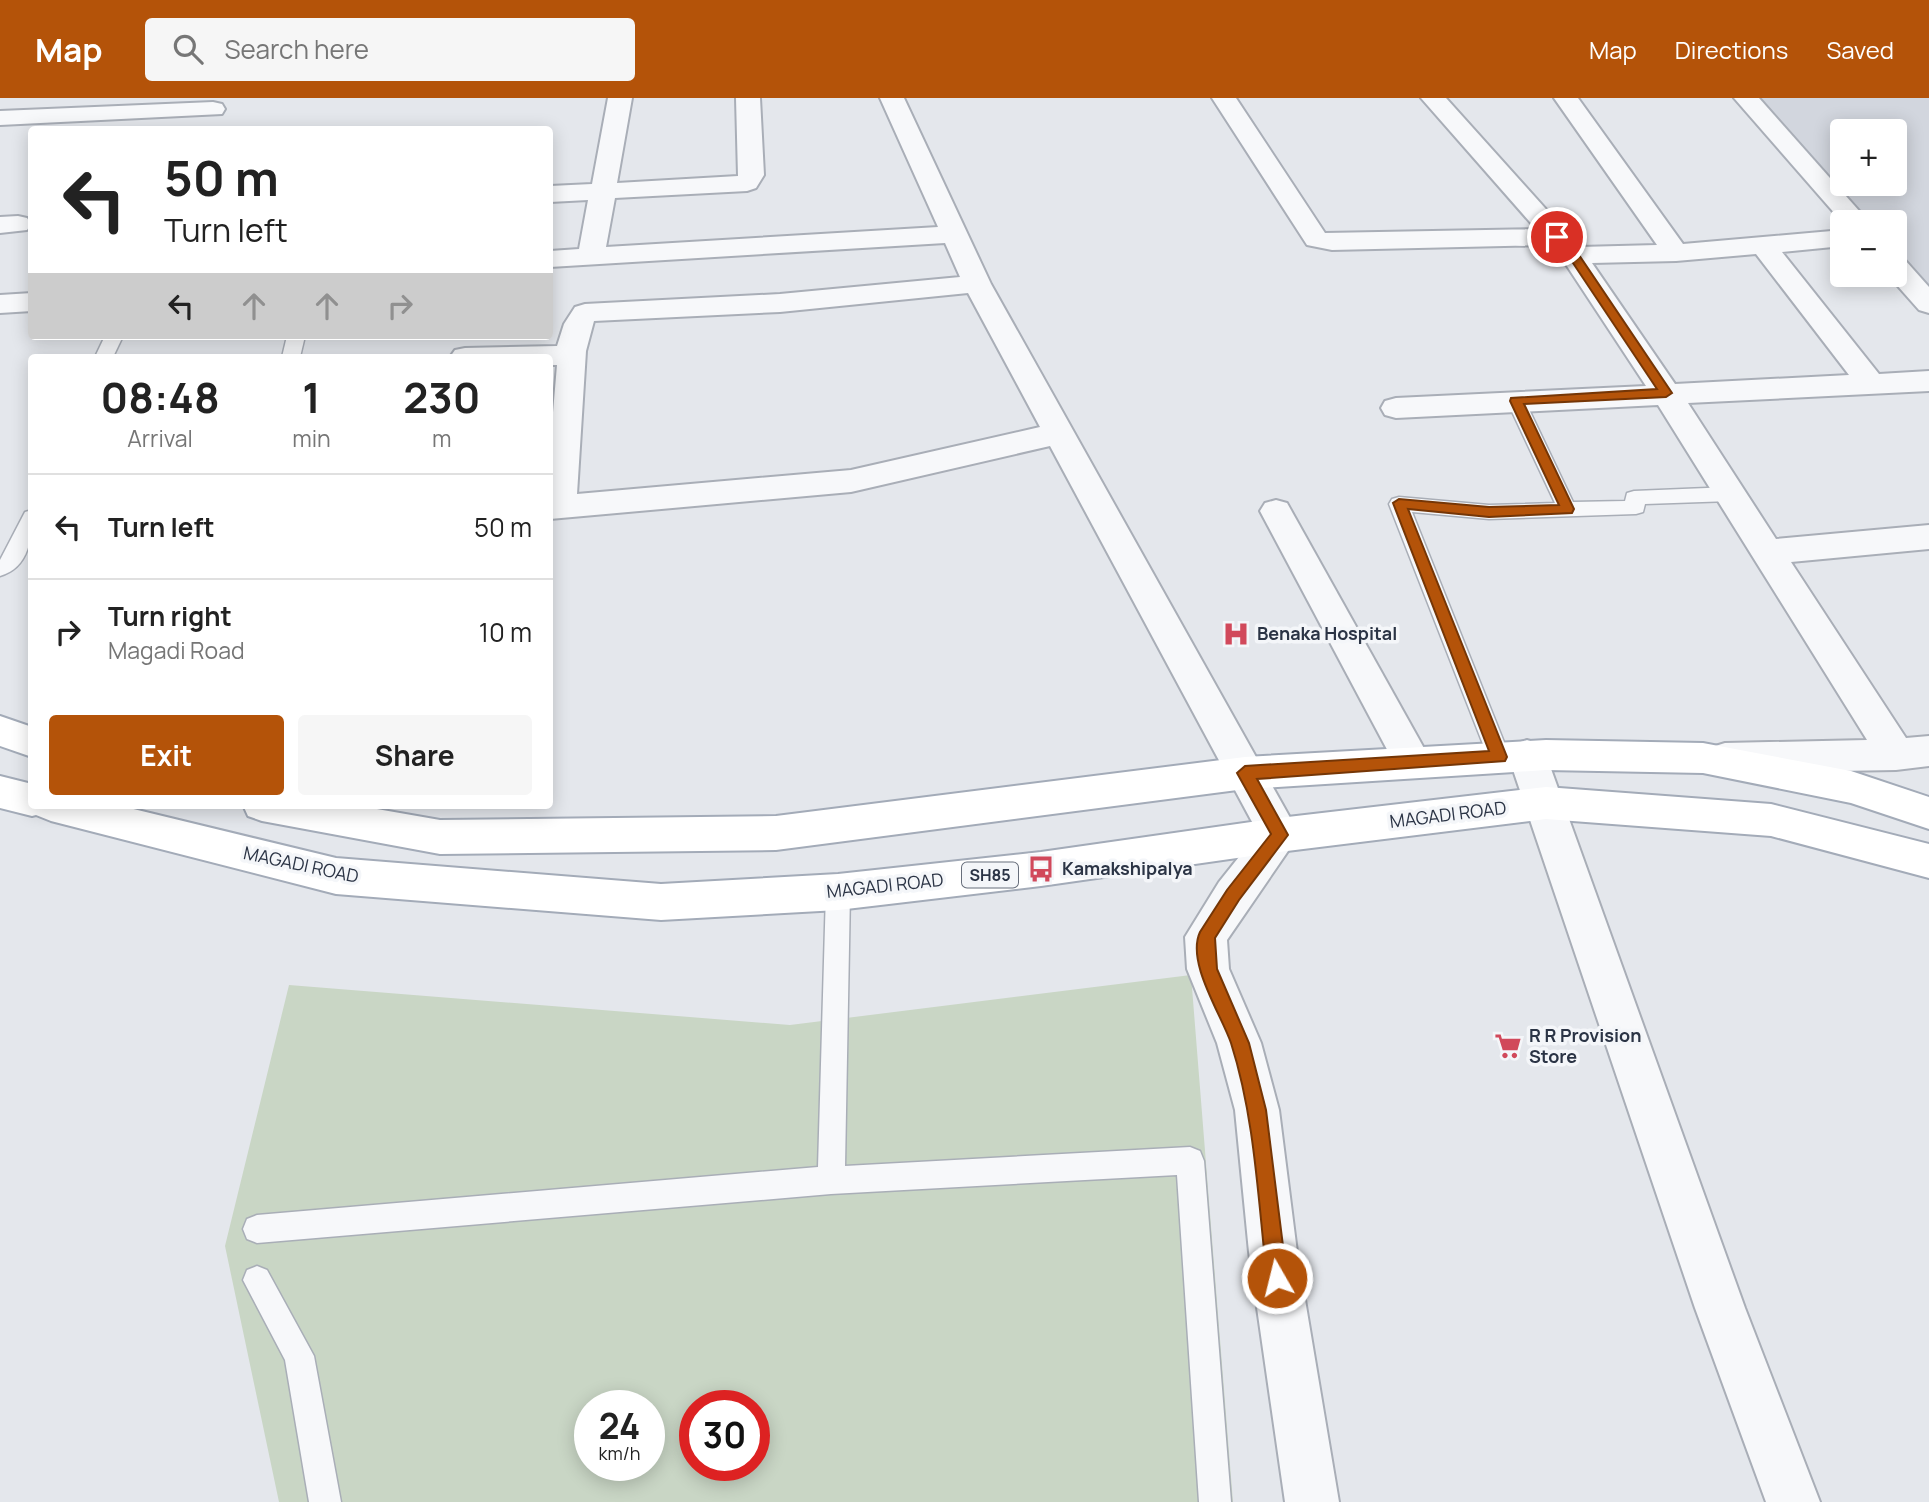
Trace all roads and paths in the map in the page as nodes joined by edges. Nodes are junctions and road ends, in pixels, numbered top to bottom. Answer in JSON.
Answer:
{"nodes":[{"id":1,"x":620,"y":98,"type":"edge"},
{"id":2,"x":748,"y":98,"type":"edge"},
{"id":3,"x":892,"y":98,"type":"edge"},
{"id":4,"x":1224,"y":98,"type":"edge"},
{"id":5,"x":1433,"y":98,"type":"edge"},
{"id":6,"x":1566,"y":98,"type":"edge"},
{"id":7,"x":1746,"y":98,"type":"edge"},
{"id":8,"x":214,"y":109,"type":"dead end"},
{"id":9,"x":0,"y":118,"type":"edge"},
{"id":10,"x":553,"y":194,"type":"edge"},
{"id":11,"x":602,"y":194,"type":"junction"},
{"id":12,"x":1845,"y":210,"type":"edge"},
{"id":13,"x":953,"y":234,"type":"junction"},
{"id":14,"x":1830,"y":239,"type":"edge"},
{"id":15,"x":1763,"y":245,"type":"junction"},
{"id":16,"x":1565,"y":246,"type":"junction"},
{"id":17,"x":1676,"y":253,"type":"junction"},
{"id":18,"x":592,"y":257,"type":"junction"},
{"id":19,"x":553,"y":259,"type":"edge"},
{"id":20,"x":1907,"y":279,"type":"edge"},
{"id":21,"x":977,"y":284,"type":"junction"},
{"id":22,"x":28,"y":302,"type":"edge"},
{"id":23,"x":0,"y":304,"type":"edge"},
{"id":24,"x":1929,"y":304,"type":"edge"},
{"id":25,"x":553,"y":355,"type":"edge"},
{"id":26,"x":570,"y":355,"type":"junction"},
{"id":27,"x":1929,"y":381,"type":"edge"},
{"id":28,"x":1871,"y":384,"type":"junction"},
{"id":29,"x":1666,"y":393,"type":"junction"},
{"id":30,"x":1516,"y":401,"type":"junction"},
{"id":31,"x":1396,"y":408,"type":"dead end"},
{"id":32,"x":1059,"y":433,"type":"junction"},
{"id":33,"x":1731,"y":494,"type":"junction"},
{"id":34,"x":553,"y":506,"type":"edge"},
{"id":35,"x":553,"y":507,"type":"edge"},
{"id":36,"x":1567,"y":509,"type":"junction"},
{"id":37,"x":1276,"y":510,"type":"dead end"},
{"id":38,"x":28,"y":524,"type":"edge"},
{"id":39,"x":1929,"y":537,"type":"edge"},
{"id":40,"x":1768,"y":552,"type":"junction"},
{"id":41,"x":28,"y":562,"type":"edge"},
{"id":42,"x":5,"y":566,"type":"edge"},
{"id":43,"x":0,"y":732,"type":"edge"},
{"id":44,"x":28,"y":741,"type":"edge"},
{"id":45,"x":1912,"y":753,"type":"edge"},
{"id":46,"x":1513,"y":756,"type":"junction"},
{"id":47,"x":1703,"y":758,"type":"junction"},
{"id":48,"x":1412,"y":761,"type":"junction"},
{"id":49,"x":1245,"y":773,"type":"junction"},
{"id":50,"x":0,"y":792,"type":"edge"},
{"id":51,"x":28,"y":799,"type":"edge"},
{"id":52,"x":1546,"y":803,"type":"junction"},
{"id":53,"x":67,"y":809,"type":"edge"},
{"id":54,"x":284,"y":809,"type":"edge"},
{"id":55,"x":1929,"y":813,"type":"edge"},
{"id":56,"x":1279,"y":835,"type":"junction"},
{"id":57,"x":1929,"y":861,"type":"edge"},
{"id":58,"x":838,"y":892,"type":"junction"},
{"id":59,"x":831,"y":1180,"type":"junction"},
{"id":60,"x":257,"y":1228,"type":"dead end"},
{"id":61,"x":257,"y":1280,"type":"dead end"},
{"id":62,"x":325,"y":1502,"type":"edge"},
{"id":63,"x":1214,"y":1502,"type":"edge"},
{"id":64,"x":1312,"y":1502,"type":"edge"},
{"id":65,"x":1793,"y":1502,"type":"edge"}],
"edges":[{"from":1,"to":11,"type":"street"},
{"from":2,"to":11,"type":"street"},
{"from":3,"to":13,"type":"street"},
{"from":4,"to":16,"type":"street"},
{"from":5,"to":16,"type":"street"},
{"from":6,"to":17,"type":"street"},
{"from":7,"to":12,"type":"street"},
{"from":8,"to":9,"type":"street"},
{"from":10,"to":11,"type":"street"},
{"from":11,"to":18,"type":"street"},
{"from":13,"to":18,"type":"street"},
{"from":13,"to":21,"type":"street"},
{"from":14,"to":15,"type":"street"},
{"from":15,"to":17,"type":"street"},
{"from":15,"to":28,"type":"street"},
{"from":16,"to":17,"type":"street"},
{"from":16,"to":29,"type":"street"},
{"from":18,"to":19,"type":"street"},
{"from":20,"to":24,"type":"street"},
{"from":21,"to":26,"type":"street"},
{"from":21,"to":32,"type":"street"},
{"from":22,"to":23,"type":"street"},
{"from":25,"to":26,"type":"street"},
{"from":26,"to":34,"type":"street"},
{"from":27,"to":28,"type":"street"},
{"from":28,"to":29,"type":"street"},
{"from":29,"to":30,"type":"street"},
{"from":29,"to":33,"type":"street"},
{"from":30,"to":31,"type":"street"},
{"from":30,"to":36,"type":"lane"},
{"from":32,"to":35,"type":"street"},
{"from":32,"to":49,"type":"street"},
{"from":33,"to":36,"type":"lane"},
{"from":33,"to":40,"type":"street"},
{"from":36,"to":46,"type":"lane"},
{"from":37,"to":48,"type":"street"},
{"from":38,"to":42,"type":"lane"},
{"from":39,"to":40,"type":"street"},
{"from":40,"to":45,"type":"street"},
{"from":41,"to":42,"type":"lane"},
{"from":43,"to":44,"type":"main road"},
{"from":45,"to":47,"type":"street"},
{"from":46,"to":47,"type":"main road"},
{"from":46,"to":48,"type":"main road"},
{"from":46,"to":52,"type":"street"},
{"from":47,"to":55,"type":"main road"},
{"from":48,"to":49,"type":"main road"},
{"from":49,"to":54,"type":"main road"},
{"from":49,"to":56,"type":"street"},
{"from":50,"to":51,"type":"main road"},
{"from":52,"to":56,"type":"main road","name":"MAGADI ROAD","number":"SH85"},
{"from":52,"to":57,"type":"main road","name":"MAGADI ROAD","number":"SH85"},
{"from":52,"to":65,"type":"street"},
{"from":53,"to":58,"type":"main road","name":"MAGADI ROAD","number":"SH85"},
{"from":56,"to":58,"type":"main road","name":"MAGADI ROAD","number":"SH85"},
{"from":56,"to":64,"type":"street"},
{"from":58,"to":59,"type":"lane"},
{"from":59,"to":60,"type":"lane"},
{"from":59,"to":63,"type":"lane"},
{"from":61,"to":62,"type":"lane"}]}
